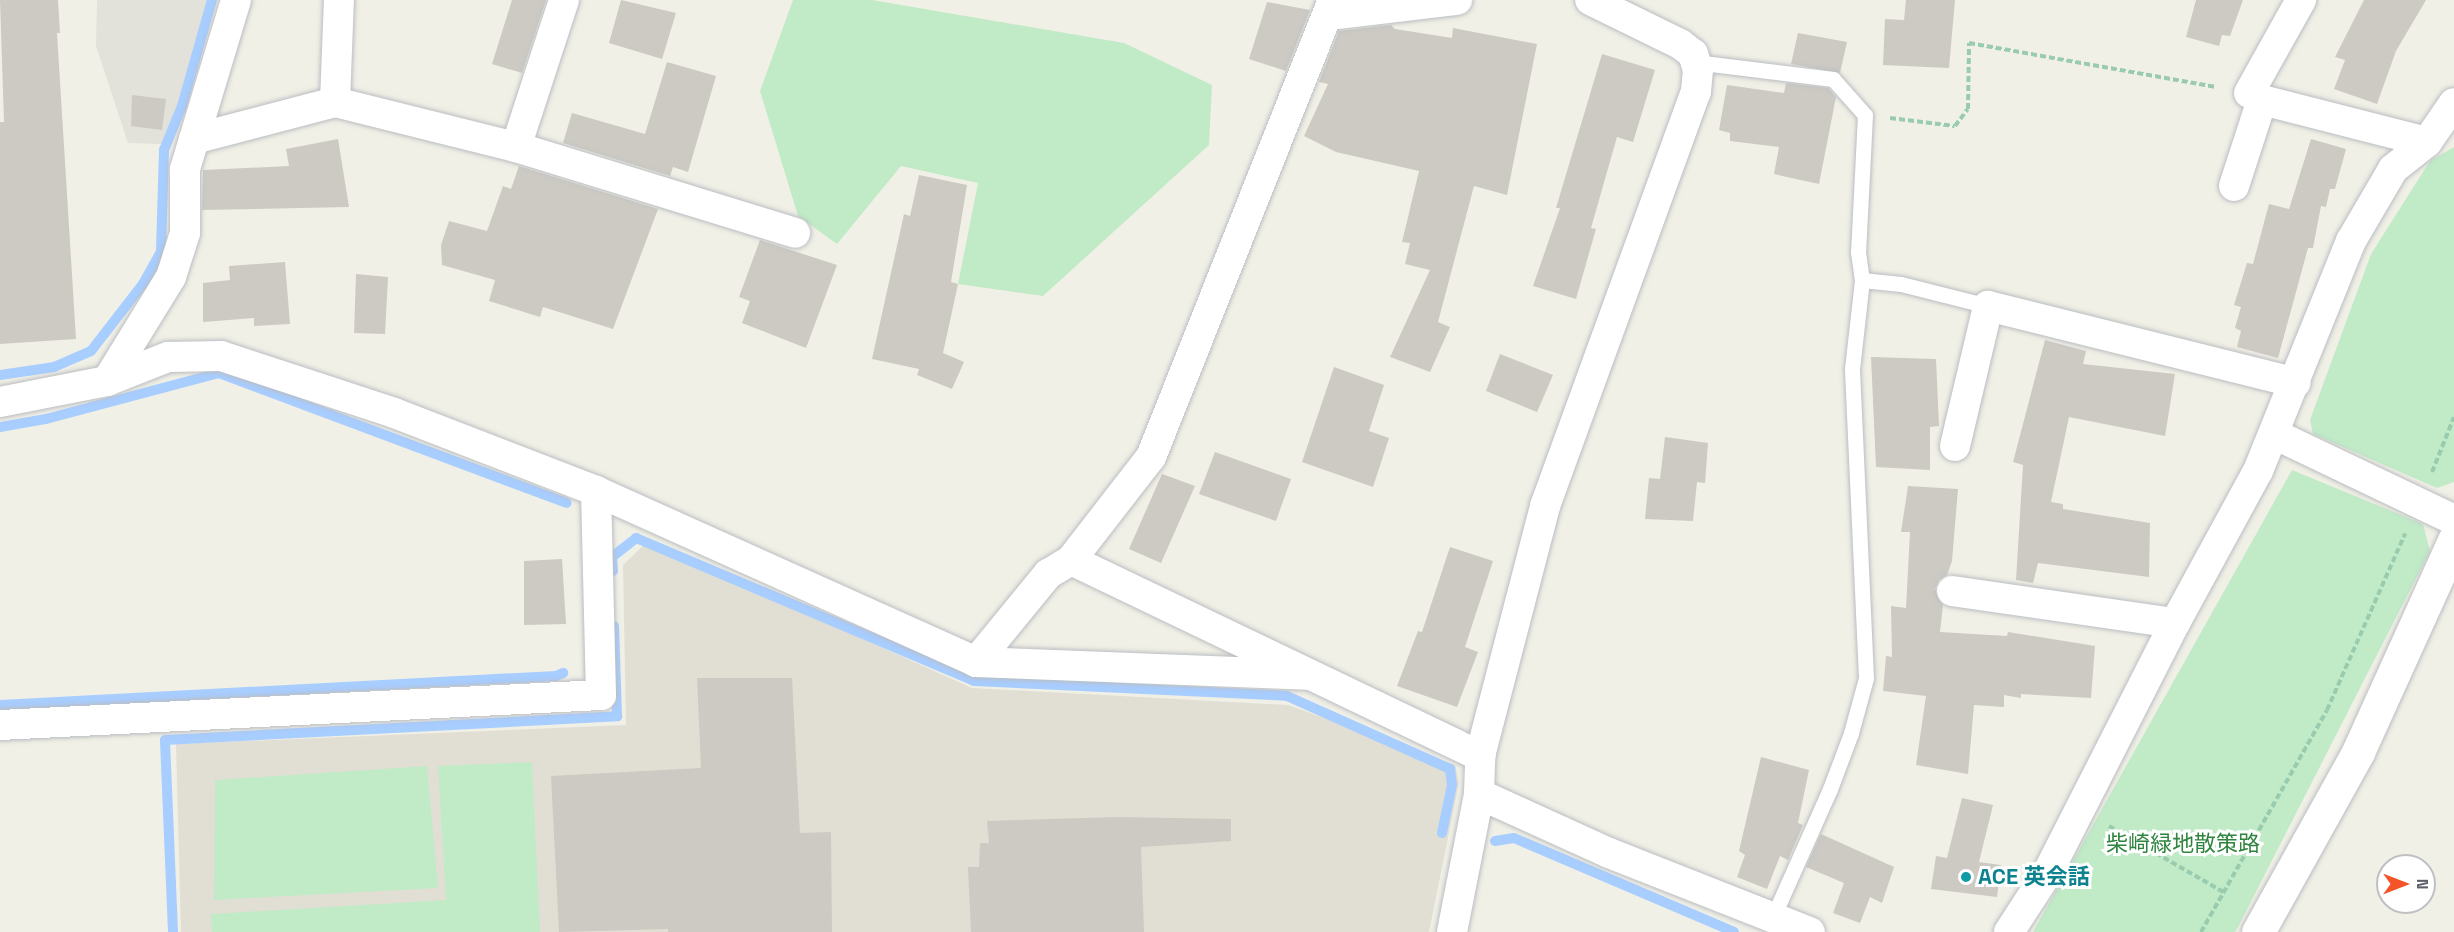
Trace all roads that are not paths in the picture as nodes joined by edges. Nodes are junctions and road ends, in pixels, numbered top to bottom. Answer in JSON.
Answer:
{"nodes":[{"id":1,"x":236,"y":0,"type":"edge"},
{"id":2,"x":339,"y":0,"type":"edge"},
{"id":3,"x":564,"y":0,"type":"edge"},
{"id":4,"x":1456,"y":0,"type":"edge"},
{"id":5,"x":1590,"y":0,"type":"edge"},
{"id":6,"x":2301,"y":0,"type":"edge"},
{"id":7,"x":1331,"y":7,"type":"edge"},
{"id":8,"x":1695,"y":62,"type":"junction"},
{"id":9,"x":2249,"y":93,"type":"road end"},
{"id":10,"x":334,"y":102,"type":"junction"},
{"id":11,"x":2454,"y":104,"type":"edge"},
{"id":12,"x":194,"y":139,"type":"junction"},
{"id":13,"x":2427,"y":142,"type":"junction"},
{"id":14,"x":516,"y":147,"type":"junction"},
{"id":15,"x":2234,"y":186,"type":"dead end"},
{"id":16,"x":795,"y":233,"type":"dead end"},
{"id":17,"x":1862,"y":280,"type":"junction"},
{"id":18,"x":1988,"y":306,"type":"junction"},
{"id":19,"x":107,"y":381,"type":"junction"},
{"id":20,"x":2296,"y":383,"type":"junction"},
{"id":21,"x":0,"y":402,"type":"edge"},
{"id":22,"x":2274,"y":434,"type":"junction"},
{"id":23,"x":1955,"y":446,"type":"dead end"},
{"id":24,"x":596,"y":492,"type":"junction"},
{"id":25,"x":2454,"y":520,"type":"edge"},
{"id":26,"x":2454,"y":540,"type":"edge"},
{"id":27,"x":1071,"y":560,"type":"junction"},
{"id":28,"x":1952,"y":591,"type":"dead end"},
{"id":29,"x":2175,"y":623,"type":"junction"},
{"id":30,"x":976,"y":662,"type":"junction"},
{"id":31,"x":1308,"y":675,"type":"junction"},
{"id":32,"x":0,"y":725,"type":"edge"},
{"id":33,"x":1480,"y":756,"type":"junction"},
{"id":34,"x":1479,"y":794,"type":"junction"},
{"id":35,"x":1773,"y":917,"type":"junction"},
{"id":36,"x":1452,"y":932,"type":"edge"},
{"id":37,"x":1810,"y":932,"type":"edge"},
{"id":38,"x":2009,"y":932,"type":"edge"},
{"id":39,"x":2258,"y":932,"type":"edge"}],
"edges":[{"from":1,"to":12,"type":"street"},
{"from":2,"to":10,"type":"street"},
{"from":3,"to":14,"type":"street"},
{"from":4,"to":7,"type":"street"},
{"from":5,"to":8,"type":"street"},
{"from":6,"to":9,"type":"street"},
{"from":7,"to":27,"type":"street"},
{"from":8,"to":17,"type":"lane"},
{"from":8,"to":33,"type":"street"},
{"from":10,"to":12,"type":"street"},
{"from":10,"to":14,"type":"street"},
{"from":11,"to":13,"type":"street"},
{"from":12,"to":19,"type":"street"},
{"from":13,"to":15,"type":"street"},
{"from":13,"to":20,"type":"street"},
{"from":14,"to":16,"type":"street"},
{"from":17,"to":18,"type":"lane"},
{"from":17,"to":35,"type":"lane"},
{"from":18,"to":20,"type":"street"},
{"from":18,"to":23,"type":"street"},
{"from":19,"to":21,"type":"street"},
{"from":19,"to":24,"type":"street"},
{"from":20,"to":22,"type":"street"},
{"from":22,"to":25,"type":"street"},
{"from":22,"to":29,"type":"street"},
{"from":24,"to":30,"type":"street"},
{"from":24,"to":32,"type":"street"},
{"from":26,"to":39,"type":"street"},
{"from":27,"to":30,"type":"street"},
{"from":27,"to":31,"type":"street"},
{"from":28,"to":29,"type":"street"},
{"from":29,"to":38,"type":"street"},
{"from":30,"to":31,"type":"street"},
{"from":31,"to":33,"type":"street"},
{"from":33,"to":34,"type":"street"},
{"from":34,"to":35,"type":"street"},
{"from":34,"to":36,"type":"street"},
{"from":35,"to":37,"type":"street"}]}
